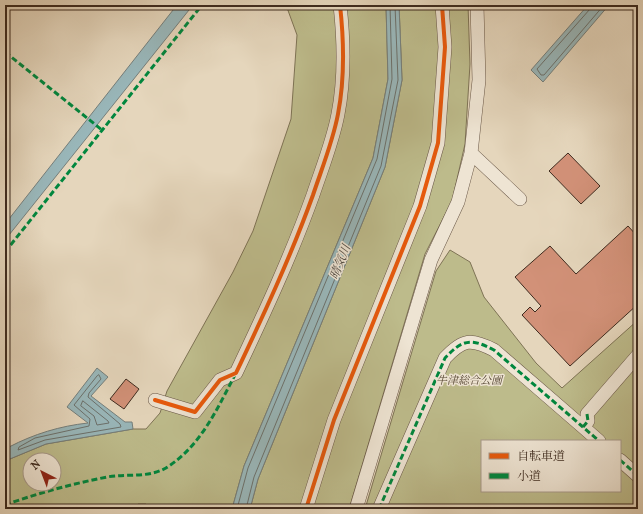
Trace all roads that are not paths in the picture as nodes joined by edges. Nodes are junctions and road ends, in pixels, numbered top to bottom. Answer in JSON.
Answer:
{"nodes":[{"id":1,"x":340,"y":5,"type":"edge"},
{"id":2,"x":442,"y":5,"type":"edge"},
{"id":3,"x":477,"y":5,"type":"edge"},
{"id":4,"x":471,"y":152,"type":"junction"},
{"id":5,"x":520,"y":199,"type":"dead end"},
{"id":6,"x":638,"y":355,"type":"edge"},
{"id":7,"x":154,"y":400,"type":"dead end"},
{"id":8,"x":583,"y":427,"type":"junction"},
{"id":9,"x":598,"y":440,"type":"edge"},
{"id":10,"x":621,"y":461,"type":"edge"},
{"id":11,"x":638,"y":476,"type":"edge"},
{"id":12,"x":306,"y":509,"type":"edge"},
{"id":13,"x":356,"y":509,"type":"edge"},
{"id":14,"x":379,"y":509,"type":"edge"}],
"edges":[{"from":1,"to":7,"type":"street"},
{"from":2,"to":12,"type":"street"},
{"from":3,"to":4,"type":"street"},
{"from":4,"to":5,"type":"street"},
{"from":4,"to":13,"type":"street"},
{"from":6,"to":8,"type":"street"},
{"from":8,"to":9,"type":"street"},
{"from":8,"to":14,"type":"street"},
{"from":10,"to":11,"type":"street"}]}
